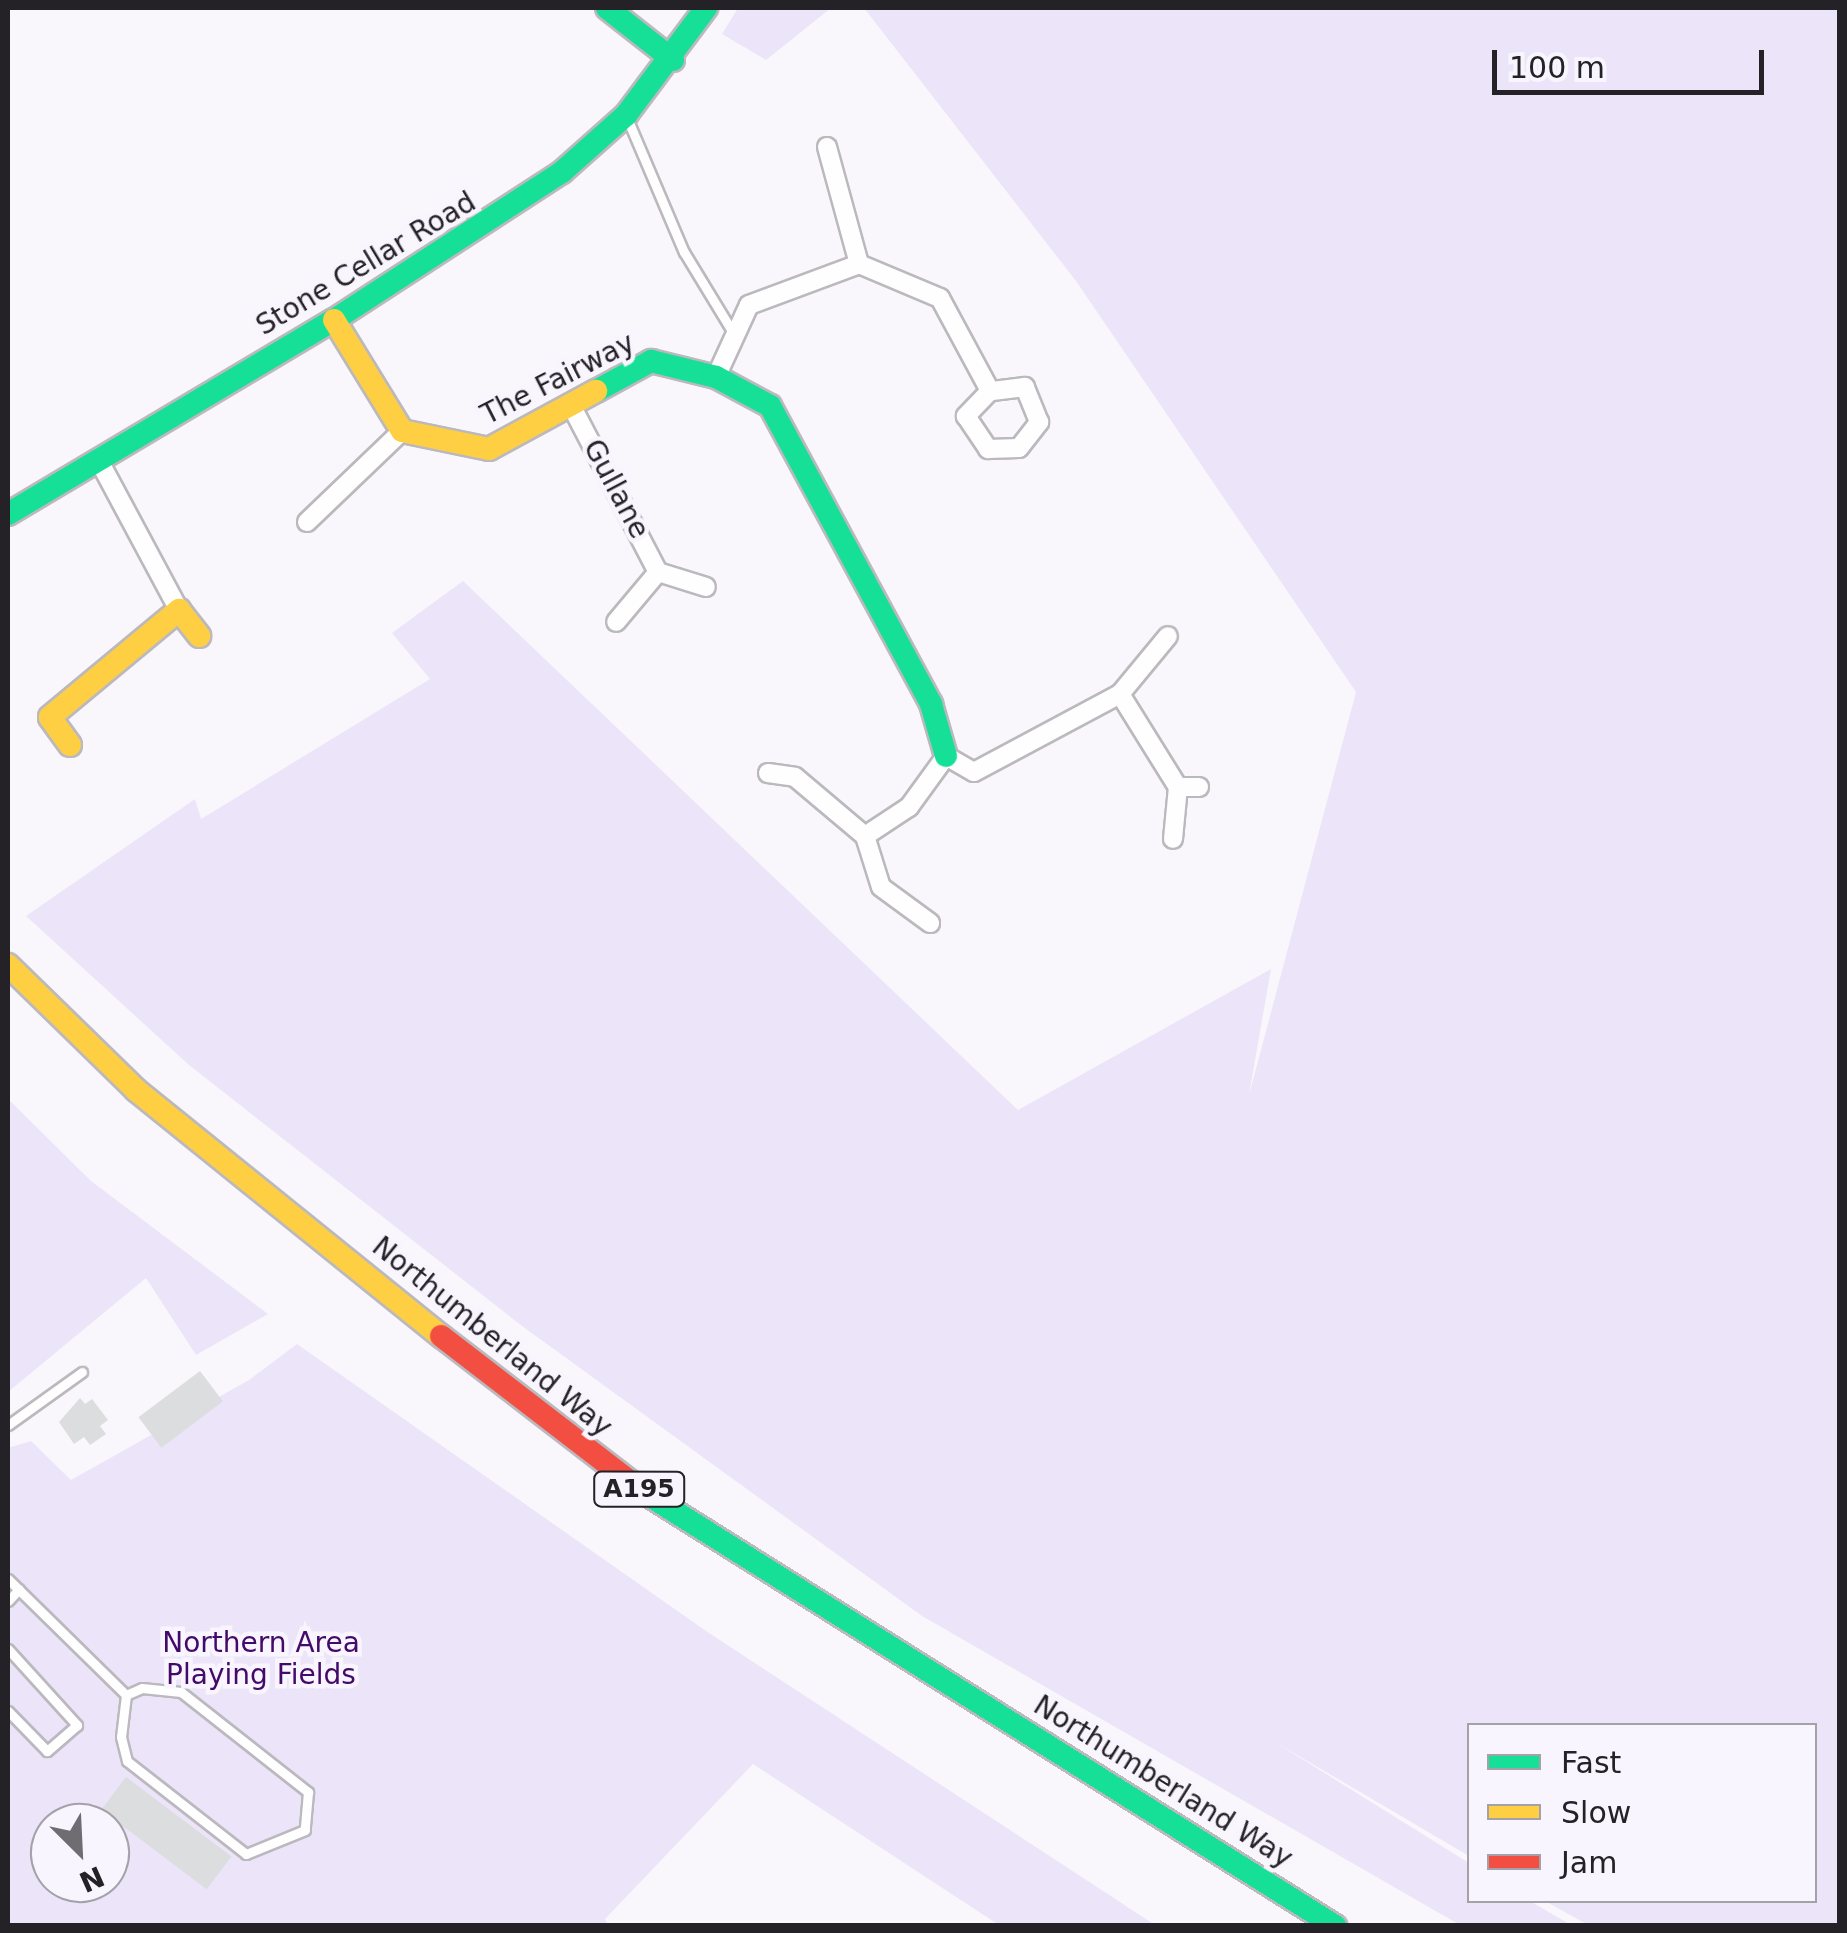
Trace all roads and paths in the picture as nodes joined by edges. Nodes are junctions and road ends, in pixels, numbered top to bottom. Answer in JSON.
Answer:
{"nodes":[{"id":1,"x":607,"y":8,"type":"edge"},
{"id":2,"x":706,"y":8,"type":"edge"},
{"id":3,"x":673,"y":60,"type":"junction"},
{"id":4,"x":626,"y":115,"type":"junction"},
{"id":5,"x":827,"y":147,"type":"dead end"},
{"id":6,"x":859,"y":264,"type":"junction"},
{"id":7,"x":334,"y":320,"type":"junction"},
{"id":8,"x":736,"y":337,"type":"junction"},
{"id":9,"x":716,"y":377,"type":"junction"},
{"id":10,"x":990,"y":391,"type":"dead end"},
{"id":11,"x":572,"y":407,"type":"junction"},
{"id":12,"x":402,"y":431,"type":"junction"},
{"id":13,"x":98,"y":459,"type":"junction"},
{"id":14,"x":8,"y":514,"type":"edge"},
{"id":15,"x":307,"y":522,"type":"dead end"},
{"id":16,"x":658,"y":572,"type":"junction"},
{"id":17,"x":706,"y":587,"type":"dead end"},
{"id":18,"x":179,"y":610,"type":"junction"},
{"id":19,"x":616,"y":622,"type":"dead end"},
{"id":20,"x":199,"y":636,"type":"dead end"},
{"id":21,"x":1168,"y":636,"type":"dead end"},
{"id":22,"x":1120,"y":694,"type":"junction"},
{"id":23,"x":70,"y":744,"type":"dead end"},
{"id":24,"x":946,"y":756,"type":"junction"},
{"id":25,"x":768,"y":772,"type":"dead end"},
{"id":26,"x":1198,"y":786,"type":"dead end"},
{"id":27,"x":1178,"y":787,"type":"junction"},
{"id":28,"x":865,"y":836,"type":"junction"},
{"id":29,"x":1173,"y":839,"type":"dead end"},
{"id":30,"x":930,"y":922,"type":"dead end"},
{"id":31,"x":8,"y":965,"type":"edge"},
{"id":32,"x":82,"y":1372,"type":"dead end"},
{"id":33,"x":8,"y":1425,"type":"edge"},
{"id":34,"x":8,"y":1579,"type":"edge"},
{"id":35,"x":19,"y":1589,"type":"junction"},
{"id":36,"x":8,"y":1601,"type":"edge"},
{"id":37,"x":8,"y":1649,"type":"edge"},
{"id":38,"x":126,"y":1695,"type":"junction"},
{"id":39,"x":8,"y":1711,"type":"edge"},
{"id":40,"x":1335,"y":1926,"type":"edge"}],
"edges":[{"from":1,"to":3,"type":"street"},
{"from":2,"to":3,"type":"street","name":"Stone Cellar Road"},
{"from":3,"to":4,"type":"street","name":"Stone Cellar Road"},
{"from":4,"to":7,"type":"street","name":"Stone Cellar Road"},
{"from":4,"to":8,"type":"lane"},
{"from":5,"to":6,"type":"street"},
{"from":6,"to":8,"type":"street"},
{"from":6,"to":10,"type":"street"},
{"from":7,"to":12,"type":"street"},
{"from":7,"to":13,"type":"street","name":"Stone Cellar Road"},
{"from":8,"to":9,"type":"street"},
{"from":9,"to":11,"type":"street","name":"The Fairway"},
{"from":9,"to":24,"type":"street","name":"The Fairway"},
{"from":11,"to":12,"type":"street","name":"The Fairway"},
{"from":11,"to":16,"type":"street","name":"Gullane"},
{"from":12,"to":15,"type":"street"},
{"from":13,"to":14,"type":"street","name":"Stone Cellar Road"},
{"from":13,"to":18,"type":"street"},
{"from":16,"to":17,"type":"street","name":"Gullane"},
{"from":16,"to":19,"type":"street","name":"Gullane"},
{"from":18,"to":20,"type":"street"},
{"from":18,"to":23,"type":"street"},
{"from":21,"to":22,"type":"street"},
{"from":22,"to":24,"type":"street"},
{"from":22,"to":27,"type":"street"},
{"from":24,"to":28,"type":"street"},
{"from":25,"to":28,"type":"street"},
{"from":26,"to":27,"type":"street"},
{"from":27,"to":29,"type":"street"},
{"from":28,"to":30,"type":"street"},
{"from":31,"to":40,"type":"street","name":"Northumberland Way","number":"A195"},
{"from":32,"to":33,"type":"lane"},
{"from":34,"to":35,"type":"lane"},
{"from":35,"to":36,"type":"lane"},
{"from":35,"to":38,"type":"lane"},
{"from":37,"to":39,"type":"lane"},
{"from":38,"to":38,"type":"lane"}]}
